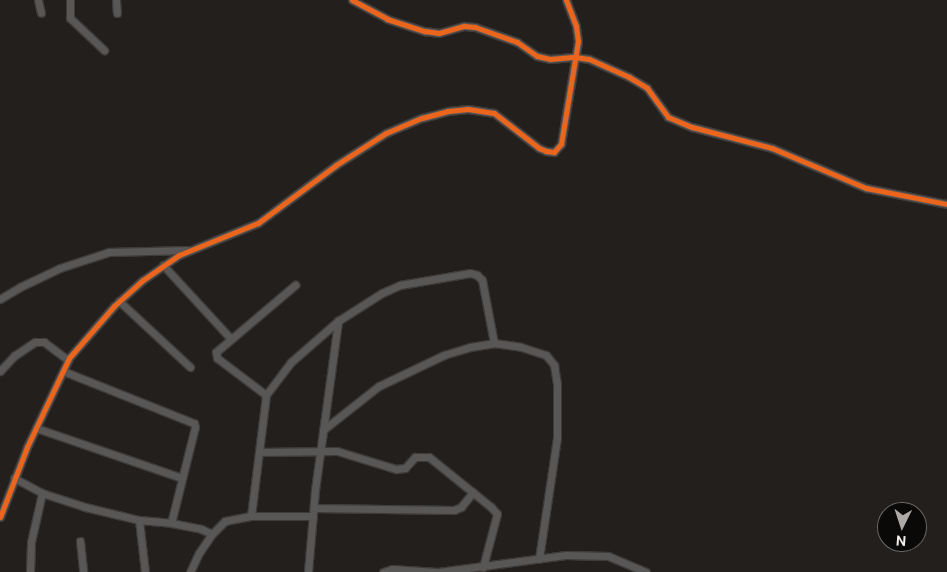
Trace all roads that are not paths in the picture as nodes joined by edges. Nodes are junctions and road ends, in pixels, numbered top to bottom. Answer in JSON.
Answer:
{"nodes":[{"id":1,"x":38,"y":0,"type":"edge"},
{"id":2,"x":70,"y":0,"type":"edge"},
{"id":3,"x":116,"y":0,"type":"edge"},
{"id":4,"x":352,"y":0,"type":"edge"},
{"id":5,"x":566,"y":0,"type":"edge"},
{"id":6,"x":41,"y":13,"type":"dead end"},
{"id":7,"x":117,"y":13,"type":"dead end"},
{"id":8,"x":104,"y":50,"type":"dead end"},
{"id":9,"x":575,"y":57,"type":"junction"},
{"id":10,"x":947,"y":204,"type":"edge"},
{"id":11,"x":191,"y":250,"type":"junction"},
{"id":12,"x":164,"y":265,"type":"junction"},
{"id":13,"x":295,"y":285,"type":"dead end"},
{"id":14,"x":0,"y":299,"type":"edge"},
{"id":15,"x":119,"y":301,"type":"junction"},
{"id":16,"x":338,"y":321,"type":"junction"},
{"id":17,"x":231,"y":339,"type":"junction"},
{"id":18,"x":494,"y":343,"type":"junction"},
{"id":19,"x":68,"y":360,"type":"junction"},
{"id":20,"x":190,"y":367,"type":"dead end"},
{"id":21,"x":0,"y":371,"type":"edge"},
{"id":22,"x":63,"y":371,"type":"junction"},
{"id":23,"x":266,"y":395,"type":"junction"},
{"id":24,"x":36,"y":428,"type":"junction"},
{"id":25,"x":323,"y":430,"type":"junction"},
{"id":26,"x":320,"y":451,"type":"junction"},
{"id":27,"x":259,"y":452,"type":"junction"},
{"id":28,"x":14,"y":478,"type":"junction"},
{"id":29,"x":182,"y":478,"type":"junction"},
{"id":30,"x":473,"y":492,"type":"junction"},
{"id":31,"x":42,"y":493,"type":"junction"},
{"id":32,"x":2,"y":500,"type":"edge"},
{"id":33,"x":314,"y":508,"type":"junction"},
{"id":34,"x":252,"y":516,"type":"junction"},
{"id":35,"x":313,"y":516,"type":"junction"},
{"id":36,"x":0,"y":517,"type":"edge"},
{"id":37,"x":139,"y":520,"type":"junction"},
{"id":38,"x":171,"y":523,"type":"junction"},
{"id":39,"x":212,"y":534,"type":"junction"},
{"id":40,"x":80,"y":541,"type":"dead end"},
{"id":41,"x":539,"y":559,"type":"junction"},
{"id":42,"x":483,"y":567,"type":"junction"},
{"id":43,"x":30,"y":572,"type":"edge"},
{"id":44,"x":83,"y":572,"type":"edge"},
{"id":45,"x":145,"y":572,"type":"edge"},
{"id":46,"x":190,"y":572,"type":"edge"},
{"id":47,"x":308,"y":572,"type":"edge"},
{"id":48,"x":383,"y":572,"type":"edge"},
{"id":49,"x":437,"y":572,"type":"edge"},
{"id":50,"x":646,"y":572,"type":"edge"}],
"edges":[{"from":1,"to":6,"type":"street"},
{"from":2,"to":8,"type":"street"},
{"from":3,"to":7,"type":"street"},
{"from":4,"to":9,"type":"street"},
{"from":5,"to":9,"type":"street"},
{"from":9,"to":10,"type":"street"},
{"from":9,"to":11,"type":"street"},
{"from":11,"to":12,"type":"street"},
{"from":11,"to":14,"type":"street"},
{"from":12,"to":15,"type":"street"},
{"from":12,"to":17,"type":"street"},
{"from":13,"to":17,"type":"street"},
{"from":15,"to":19,"type":"street"},
{"from":15,"to":20,"type":"street"},
{"from":16,"to":18,"type":"street"},
{"from":16,"to":23,"type":"street"},
{"from":16,"to":25,"type":"street"},
{"from":17,"to":23,"type":"street"},
{"from":18,"to":25,"type":"street"},
{"from":18,"to":41,"type":"street"},
{"from":19,"to":21,"type":"street"},
{"from":19,"to":22,"type":"street"},
{"from":22,"to":24,"type":"street"},
{"from":22,"to":29,"type":"street"},
{"from":23,"to":27,"type":"street"},
{"from":24,"to":28,"type":"street"},
{"from":24,"to":29,"type":"street"},
{"from":25,"to":26,"type":"street"},
{"from":26,"to":27,"type":"street"},
{"from":26,"to":30,"type":"street"},
{"from":26,"to":33,"type":"street"},
{"from":27,"to":34,"type":"street"},
{"from":28,"to":31,"type":"street"},
{"from":28,"to":32,"type":"street"},
{"from":29,"to":38,"type":"street"},
{"from":30,"to":33,"type":"street"},
{"from":30,"to":42,"type":"street"},
{"from":31,"to":37,"type":"street"},
{"from":31,"to":43,"type":"street"},
{"from":32,"to":36,"type":"street"},
{"from":33,"to":35,"type":"street"},
{"from":34,"to":35,"type":"street"},
{"from":34,"to":39,"type":"street"},
{"from":35,"to":47,"type":"street"},
{"from":37,"to":38,"type":"street"},
{"from":37,"to":45,"type":"street"},
{"from":38,"to":39,"type":"street"},
{"from":39,"to":46,"type":"street"},
{"from":40,"to":44,"type":"street"},
{"from":41,"to":42,"type":"street"},
{"from":41,"to":50,"type":"street"},
{"from":42,"to":49,"type":"street"},
{"from":48,"to":49,"type":"street"}]}
